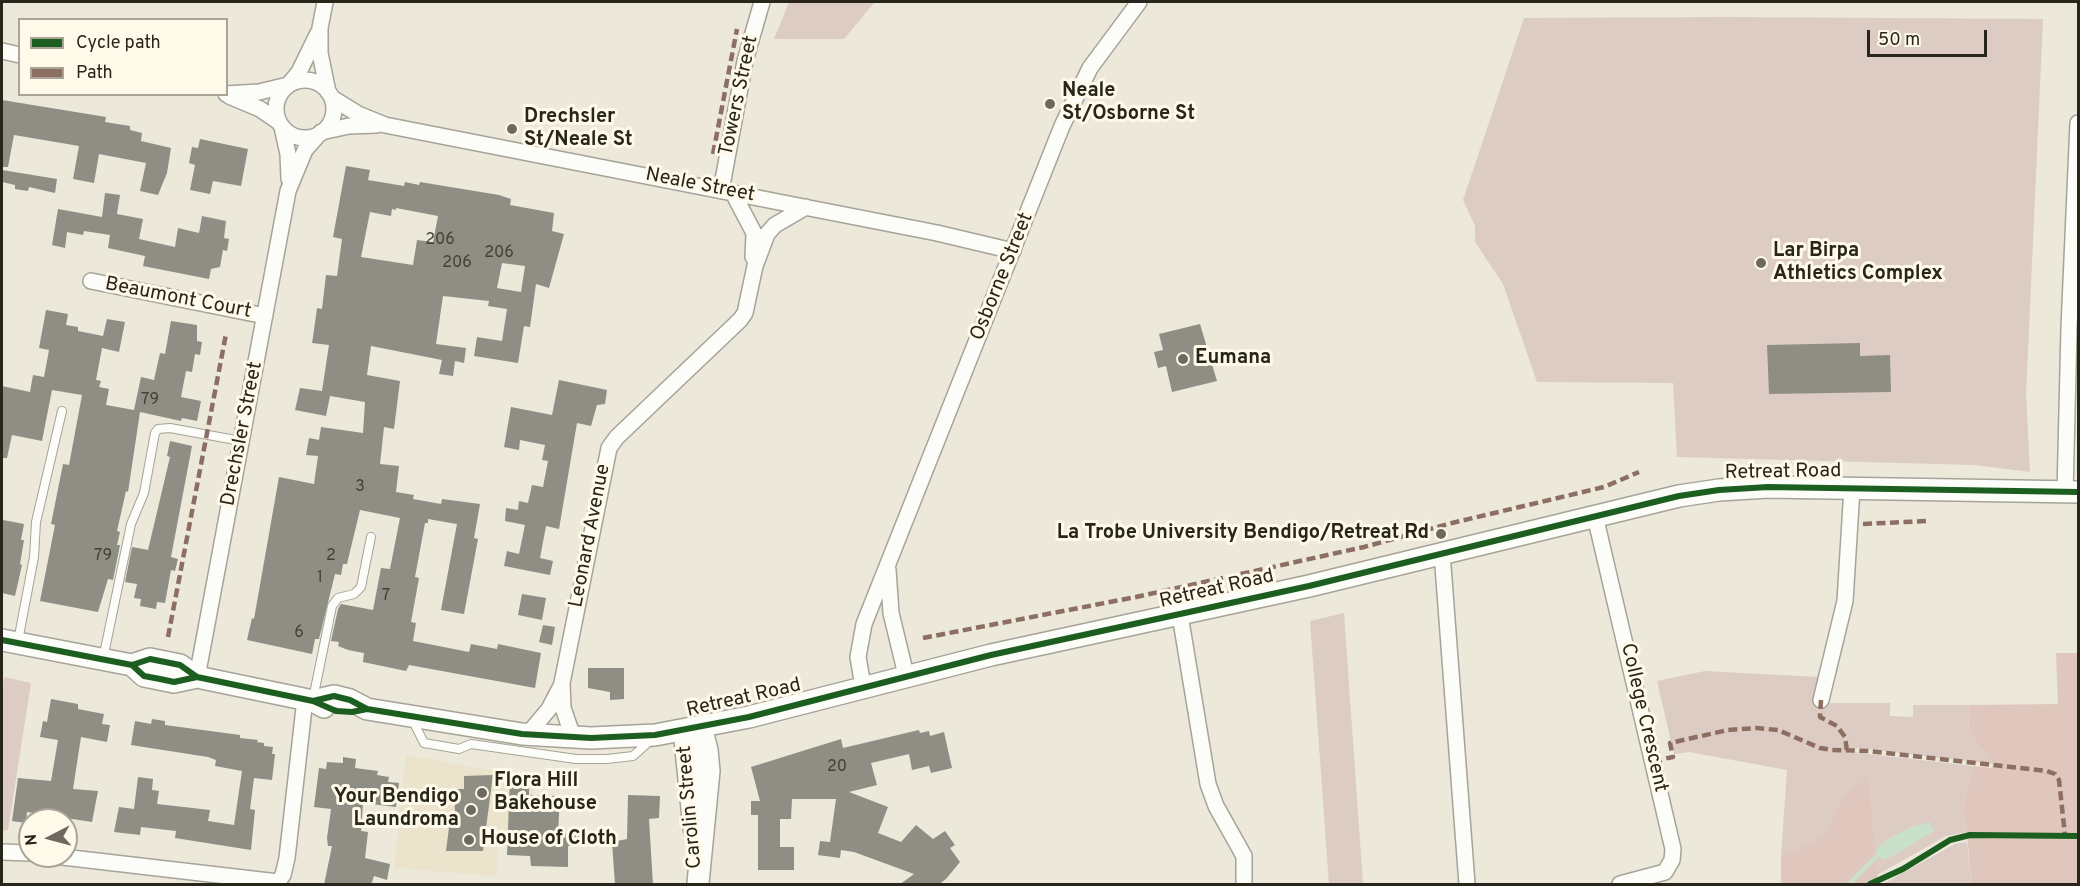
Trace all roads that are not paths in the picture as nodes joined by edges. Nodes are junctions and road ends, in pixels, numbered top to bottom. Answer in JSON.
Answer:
{"nodes":[{"id":1,"x":325,"y":2,"type":"edge"},
{"id":2,"x":762,"y":2,"type":"edge"},
{"id":3,"x":1140,"y":2,"type":"edge"},
{"id":4,"x":320,"y":28,"type":"junction"},
{"id":5,"x":2,"y":51,"type":"edge"},
{"id":6,"x":18,"y":54,"type":"edge"},
{"id":7,"x":289,"y":84,"type":"junction"},
{"id":8,"x":228,"y":94,"type":"edge"},
{"id":9,"x":228,"y":95,"type":"edge"},
{"id":10,"x":330,"y":95,"type":"junction"},
{"id":11,"x":2079,"y":123,"type":"edge"},
{"id":12,"x":280,"y":124,"type":"junction"},
{"id":13,"x":385,"y":125,"type":"junction"},
{"id":14,"x":320,"y":133,"type":"junction"},
{"id":15,"x":288,"y":191,"type":"junction"},
{"id":16,"x":727,"y":192,"type":"junction"},
{"id":17,"x":806,"y":207,"type":"junction"},
{"id":18,"x":2076,"y":231,"type":"edge"},
{"id":19,"x":1013,"y":251,"type":"junction"},
{"id":20,"x":755,"y":266,"type":"junction"},
{"id":21,"x":91,"y":281,"type":"dead end"},
{"id":22,"x":265,"y":316,"type":"junction"},
{"id":23,"x":62,"y":411,"type":"dead end"},
{"id":24,"x":241,"y":441,"type":"junction"},
{"id":25,"x":1852,"y":488,"type":"junction"},
{"id":26,"x":2072,"y":492,"type":"edge"},
{"id":27,"x":1595,"y":516,"type":"junction"},
{"id":28,"x":371,"y":537,"type":"dead end"},
{"id":29,"x":1442,"y":553,"type":"junction"},
{"id":30,"x":888,"y":564,"type":"junction"},
{"id":31,"x":1180,"y":615,"type":"junction"},
{"id":32,"x":10,"y":642,"type":"edge"},
{"id":33,"x":103,"y":660,"type":"junction"},
{"id":34,"x":906,"y":675,"type":"junction"},
{"id":35,"x":197,"y":677,"type":"junction"},
{"id":36,"x":562,"y":683,"type":"junction"},
{"id":37,"x":863,"y":686,"type":"junction"},
{"id":38,"x":1821,"y":699,"type":"dead end"},
{"id":39,"x":309,"y":700,"type":"junction"},
{"id":40,"x":410,"y":717,"type":"junction"},
{"id":41,"x":692,"y":729,"type":"junction"},
{"id":42,"x":528,"y":734,"type":"junction"},
{"id":43,"x":655,"y":735,"type":"junction"},
{"id":44,"x":573,"y":737,"type":"junction"},
{"id":45,"x":2,"y":852,"type":"edge"},
{"id":46,"x":18,"y":853,"type":"edge"},
{"id":47,"x":78,"y":859,"type":"edge"},
{"id":48,"x":698,"y":884,"type":"edge"},
{"id":49,"x":1244,"y":885,"type":"edge"},
{"id":50,"x":1467,"y":885,"type":"edge"},
{"id":51,"x":1620,"y":885,"type":"edge"}],
"edges":[{"from":1,"to":4,"type":"street"},
{"from":2,"to":16,"type":"street","name":"Towers Street"},
{"from":3,"to":19,"type":"street","name":"Osborne Street"},
{"from":4,"to":7,"type":"street"},
{"from":4,"to":10,"type":"street"},
{"from":5,"to":6,"type":"street"},
{"from":7,"to":8,"type":"street"},
{"from":7,"to":10,"type":"street"},
{"from":7,"to":12,"type":"street"},
{"from":9,"to":12,"type":"street"},
{"from":10,"to":13,"type":"street","name":"Neale Street"},
{"from":10,"to":14,"type":"street"},
{"from":11,"to":18,"type":"street"},
{"from":12,"to":14,"type":"street"},
{"from":12,"to":15,"type":"street","name":"Drechsler Street"},
{"from":13,"to":14,"type":"street","name":"Neale Street"},
{"from":13,"to":16,"type":"street","name":"Neale Street"},
{"from":14,"to":15,"type":"street","name":"Drechsler Street"},
{"from":15,"to":22,"type":"street","name":"Drechsler Street"},
{"from":16,"to":17,"type":"street","name":"Neale Street"},
{"from":16,"to":20,"type":"street","name":"Leonard Avenue"},
{"from":17,"to":19,"type":"street","name":"Neale Street"},
{"from":17,"to":20,"type":"street","name":"Leonard Avenue"},
{"from":18,"to":26,"type":"street"},
{"from":19,"to":30,"type":"street","name":"Osborne Street"},
{"from":20,"to":36,"type":"street","name":"Leonard Avenue"},
{"from":21,"to":22,"type":"street","name":"Beaumont Court"},
{"from":22,"to":24,"type":"street","name":"Drechsler Street"},
{"from":23,"to":32,"type":"lane"},
{"from":24,"to":33,"type":"lane"},
{"from":24,"to":35,"type":"street","name":"Drechsler Street"},
{"from":25,"to":26,"type":"street","name":"Retreat Road"},
{"from":25,"to":27,"type":"street","name":"Retreat Road"},
{"from":25,"to":38,"type":"street"},
{"from":27,"to":29,"type":"street","name":"Retreat Road"},
{"from":27,"to":51,"type":"street","name":"College Crescent"},
{"from":28,"to":39,"type":"lane"},
{"from":29,"to":31,"type":"street","name":"Retreat Road"},
{"from":29,"to":50,"type":"street"},
{"from":30,"to":34,"type":"street","name":"Osborne Street"},
{"from":30,"to":37,"type":"street","name":"Osborne Street"},
{"from":31,"to":34,"type":"street","name":"Retreat Road"},
{"from":31,"to":49,"type":"street"},
{"from":32,"to":33,"type":"street","name":"Retreat Road"},
{"from":33,"to":35,"type":"street","name":"Retreat Road"},
{"from":34,"to":37,"type":"street","name":"Retreat Road"},
{"from":35,"to":39,"type":"street","name":"Retreat Road"},
{"from":36,"to":42,"type":"street","name":"Leonard Avenue"},
{"from":36,"to":44,"type":"street","name":"Leonard Avenue"},
{"from":37,"to":41,"type":"street","name":"Retreat Road"},
{"from":39,"to":40,"type":"street","name":"Retreat Road"},
{"from":39,"to":47,"type":"street"},
{"from":40,"to":42,"type":"street","name":"Retreat Road"},
{"from":40,"to":43,"type":"lane"},
{"from":41,"to":43,"type":"street","name":"Retreat Road"},
{"from":41,"to":48,"type":"street","name":"Carolin Street"},
{"from":42,"to":44,"type":"street","name":"Retreat Road"},
{"from":43,"to":44,"type":"street","name":"Retreat Road"},
{"from":45,"to":46,"type":"street"}]}
